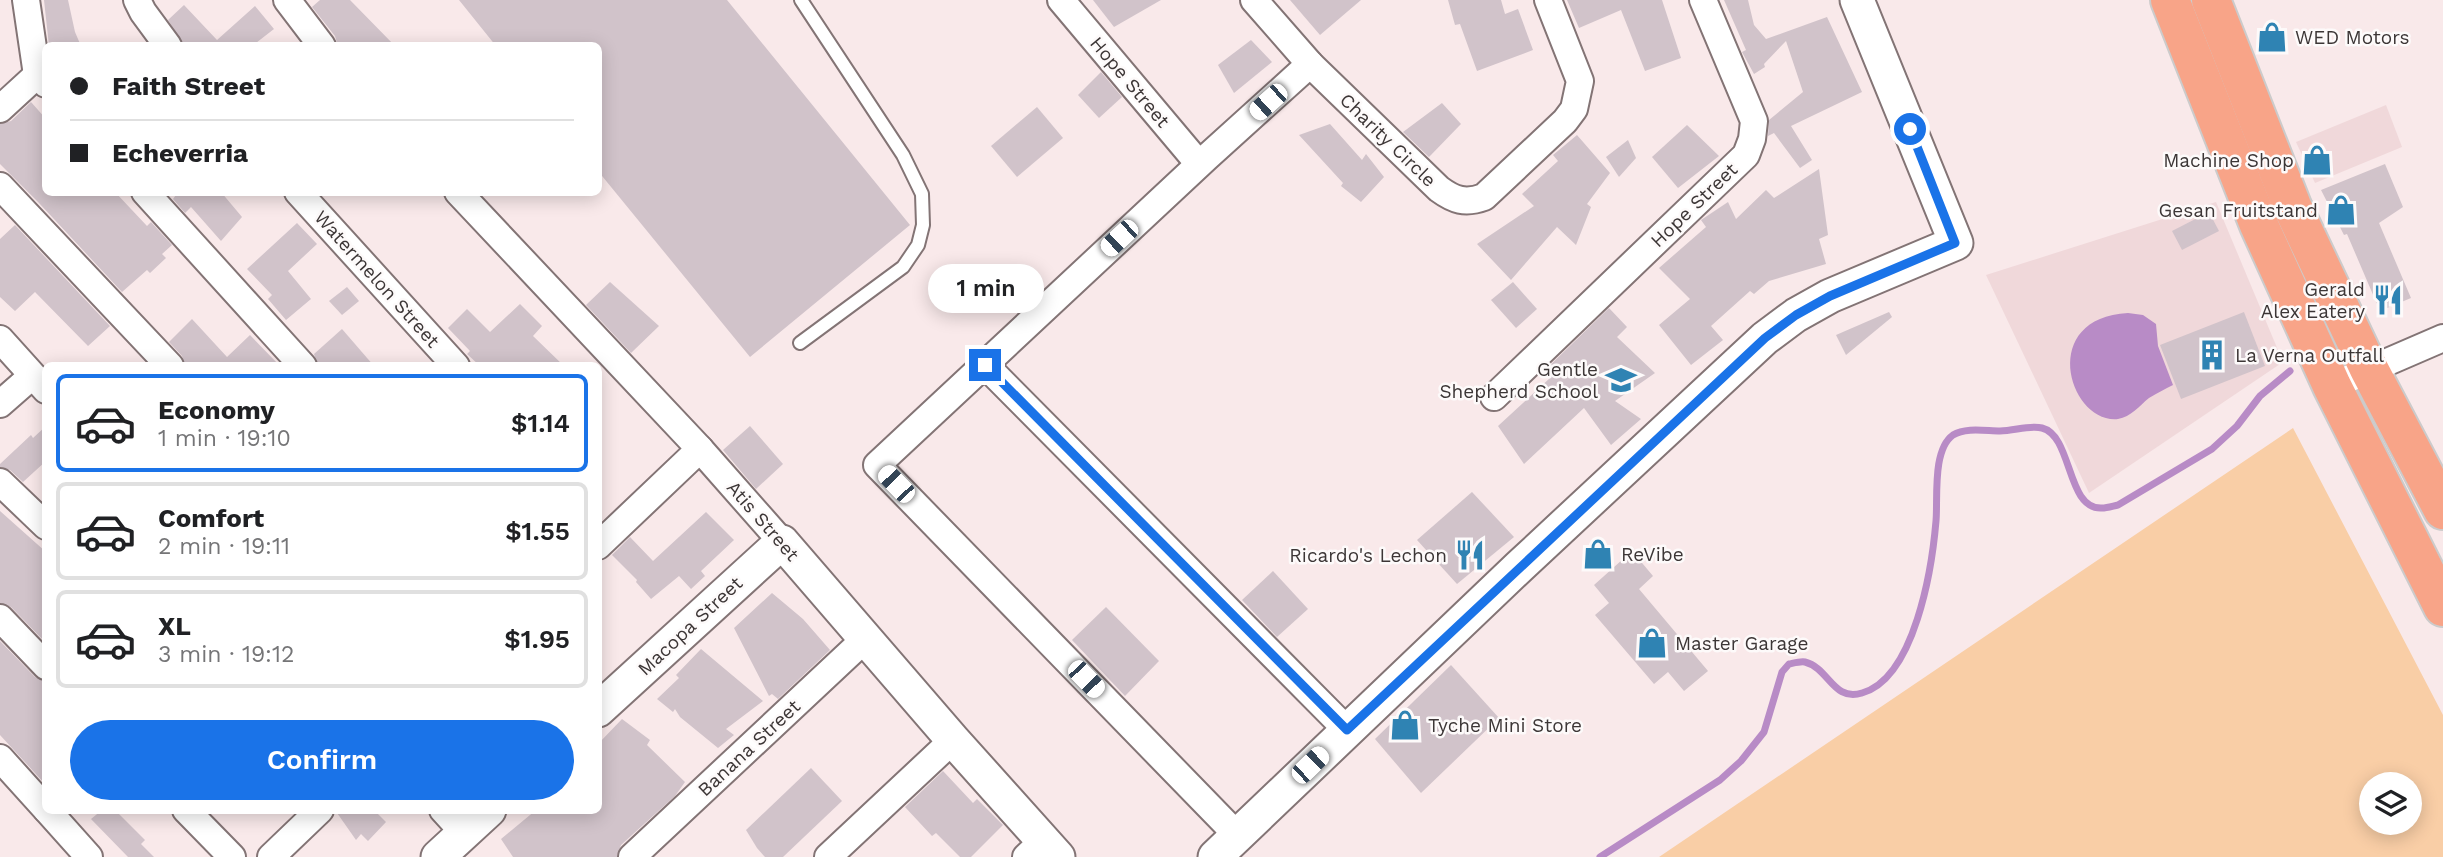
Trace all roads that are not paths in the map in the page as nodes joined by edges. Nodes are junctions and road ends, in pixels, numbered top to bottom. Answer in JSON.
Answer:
{"nodes":[{"id":1,"x":26,"y":0,"type":"edge"},
{"id":2,"x":137,"y":0,"type":"edge"},
{"id":3,"x":287,"y":0,"type":"edge"},
{"id":4,"x":801,"y":0,"type":"edge"},
{"id":5,"x":1060,"y":0,"type":"edge"},
{"id":6,"x":1254,"y":0,"type":"edge"},
{"id":7,"x":1548,"y":0,"type":"edge"},
{"id":8,"x":1703,"y":0,"type":"edge"},
{"id":9,"x":1857,"y":0,"type":"edge"},
{"id":10,"x":2170,"y":0,"type":"edge"},
{"id":11,"x":2211,"y":0,"type":"edge"},
{"id":12,"x":165,"y":42,"type":"edge"},
{"id":13,"x":320,"y":42,"type":"edge"},
{"id":14,"x":1310,"y":64,"type":"junction"},
{"id":15,"x":41,"y":79,"type":"edge"},
{"id":16,"x":0,"y":108,"type":"edge"},
{"id":17,"x":1199,"y":164,"type":"junction"},
{"id":18,"x":0,"y":187,"type":"edge"},
{"id":19,"x":149,"y":196,"type":"edge"},
{"id":20,"x":302,"y":196,"type":"edge"},
{"id":21,"x":462,"y":196,"type":"edge"},
{"id":22,"x":2443,"y":338,"type":"edge"},
{"id":23,"x":0,"y":340,"type":"edge"},
{"id":24,"x":800,"y":343,"type":"dead end"},
{"id":25,"x":166,"y":362,"type":"edge"},
{"id":26,"x":299,"y":362,"type":"edge"},
{"id":27,"x":452,"y":362,"type":"edge"},
{"id":28,"x":985,"y":365,"type":"junction"},
{"id":29,"x":2369,"y":369,"type":"junction"},
{"id":30,"x":39,"y":383,"type":"edge"},
{"id":31,"x":2332,"y":386,"type":"junction"},
{"id":32,"x":1494,"y":397,"type":"dead end"},
{"id":33,"x":0,"y":404,"type":"edge"},
{"id":34,"x":700,"y":449,"type":"junction"},
{"id":35,"x":0,"y":482,"type":"edge"},
{"id":36,"x":2443,"y":510,"type":"edge"},
{"id":37,"x":42,"y":522,"type":"edge"},
{"id":38,"x":602,"y":535,"type":"edge"},
{"id":39,"x":782,"y":542,"type":"junction"},
{"id":40,"x":2443,"y":607,"type":"edge"},
{"id":41,"x":0,"y":618,"type":"edge"},
{"id":42,"x":865,"y":639,"type":"junction"},
{"id":43,"x":42,"y":662,"type":"edge"},
{"id":44,"x":602,"y":706,"type":"edge"},
{"id":45,"x":1347,"y":730,"type":"junction"},
{"id":46,"x":953,"y":740,"type":"junction"},
{"id":47,"x":0,"y":758,"type":"edge"},
{"id":48,"x":42,"y":805,"type":"edge"},
{"id":49,"x":50,"y":814,"type":"edge"},
{"id":50,"x":190,"y":814,"type":"edge"},
{"id":51,"x":316,"y":814,"type":"edge"},
{"id":52,"x":477,"y":814,"type":"edge"},
{"id":53,"x":454,"y":822,"type":"edge"},
{"id":54,"x":1226,"y":846,"type":"edge"},
{"id":55,"x":1042,"y":852,"type":"edge"},
{"id":56,"x":89,"y":857,"type":"edge"},
{"id":57,"x":232,"y":857,"type":"edge"},
{"id":58,"x":271,"y":857,"type":"edge"},
{"id":59,"x":439,"y":857,"type":"edge"},
{"id":60,"x":632,"y":857,"type":"edge"},
{"id":61,"x":828,"y":857,"type":"edge"}],
"edges":[{"from":1,"to":15,"type":"street"},
{"from":2,"to":12,"type":"street"},
{"from":3,"to":13,"type":"street"},
{"from":4,"to":24,"type":"lane"},
{"from":5,"to":17,"type":"street","name":"Hope Street"},
{"from":6,"to":14,"type":"street","name":"Charity Circle"},
{"from":7,"to":14,"type":"street","name":"Charity Circle"},
{"from":8,"to":32,"type":"street","name":"Hope Street"},
{"from":9,"to":45,"type":"street"},
{"from":10,"to":31,"type":"highway"},
{"from":11,"to":29,"type":"highway"},
{"from":14,"to":17,"type":"street"},
{"from":15,"to":16,"type":"street"},
{"from":17,"to":28,"type":"street"},
{"from":18,"to":25,"type":"street"},
{"from":19,"to":26,"type":"street"},
{"from":20,"to":27,"type":"street","name":"Watermelon Street"},
{"from":21,"to":34,"type":"street","name":"Atis Street"},
{"from":22,"to":29,"type":"street"},
{"from":23,"to":30,"type":"street"},
{"from":28,"to":45,"type":"street"},
{"from":28,"to":54,"type":"street"},
{"from":29,"to":31,"type":"street"},
{"from":29,"to":36,"type":"highway"},
{"from":30,"to":33,"type":"street"},
{"from":31,"to":40,"type":"highway"},
{"from":34,"to":38,"type":"street"},
{"from":34,"to":39,"type":"street","name":"Atis Street"},
{"from":35,"to":37,"type":"street"},
{"from":39,"to":42,"type":"street","name":"Atis Street"},
{"from":39,"to":44,"type":"street","name":"Macopa Street"},
{"from":41,"to":43,"type":"street"},
{"from":42,"to":46,"type":"street","name":"Atis Street"},
{"from":42,"to":60,"type":"street","name":"Banana Street"},
{"from":45,"to":54,"type":"street"},
{"from":46,"to":55,"type":"street","name":"Atis Street"},
{"from":46,"to":61,"type":"street"},
{"from":47,"to":48,"type":"street"},
{"from":49,"to":56,"type":"street"},
{"from":50,"to":57,"type":"street"},
{"from":51,"to":58,"type":"street"},
{"from":52,"to":53,"type":"street"},
{"from":53,"to":59,"type":"street"}]}
